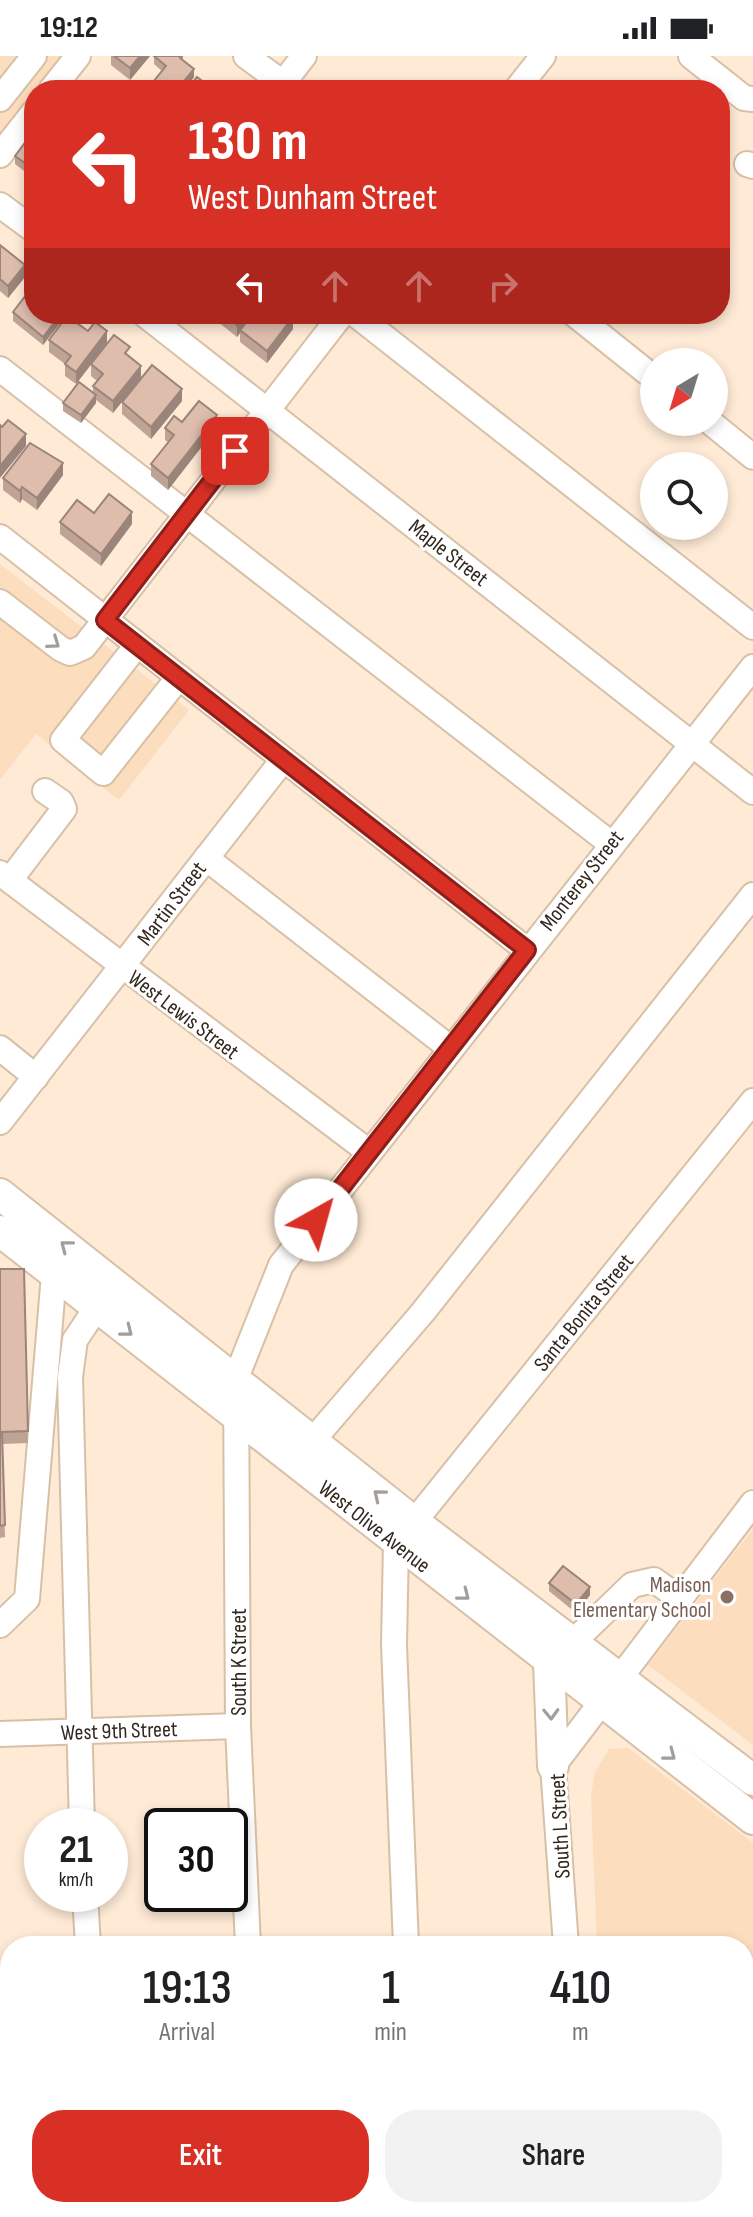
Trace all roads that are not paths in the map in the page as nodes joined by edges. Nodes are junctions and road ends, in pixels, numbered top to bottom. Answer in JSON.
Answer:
{"nodes":[{"id":1,"x":34,"y":56,"type":"edge"},
{"id":2,"x":78,"y":56,"type":"edge"},
{"id":3,"x":246,"y":56,"type":"edge"},
{"id":4,"x":304,"y":56,"type":"edge"},
{"id":5,"x":543,"y":56,"type":"edge"},
{"id":6,"x":691,"y":56,"type":"edge"},
{"id":7,"x":63,"y":80,"type":"edge"},
{"id":8,"x":279,"y":80,"type":"edge"},
{"id":9,"x":292,"y":80,"type":"edge"},
{"id":10,"x":524,"y":80,"type":"edge"},
{"id":11,"x":721,"y":80,"type":"edge"},
{"id":12,"x":730,"y":87,"type":"edge"},
{"id":13,"x":0,"y":99,"type":"edge"},
{"id":14,"x":753,"y":99,"type":"edge"},
{"id":15,"x":24,"y":125,"type":"edge"},
{"id":16,"x":0,"y":155,"type":"edge"},
{"id":17,"x":0,"y":205,"type":"edge"},
{"id":18,"x":24,"y":223,"type":"edge"},
{"id":19,"x":157,"y":324,"type":"edge"},
{"id":20,"x":334,"y":324,"type":"edge"},
{"id":21,"x":368,"y":324,"type":"edge"},
{"id":22,"x":586,"y":324,"type":"edge"},
{"id":23,"x":640,"y":367,"type":"edge"},
{"id":24,"x":0,"y":369,"type":"edge"},
{"id":25,"x":268,"y":408,"type":"junction"},
{"id":26,"x":727,"y":436,"type":"edge"},
{"id":27,"x":753,"y":457,"type":"edge"},
{"id":28,"x":186,"y":515,"type":"junction"},
{"id":29,"x":2,"y":543,"type":"edge"},
{"id":30,"x":0,"y":602,"type":"edge"},
{"id":31,"x":105,"y":620,"type":"junction"},
{"id":32,"x":753,"y":627,"type":"edge"},
{"id":33,"x":137,"y":645,"type":"junction"},
{"id":34,"x":753,"y":667,"type":"edge"},
{"id":35,"x":179,"y":677,"type":"junction"},
{"id":36,"x":692,"y":745,"type":"junction"},
{"id":37,"x":283,"y":760,"type":"junction"},
{"id":38,"x":45,"y":791,"type":"dead end"},
{"id":39,"x":753,"y":792,"type":"edge"},
{"id":40,"x":610,"y":843,"type":"junction"},
{"id":41,"x":206,"y":858,"type":"junction"},
{"id":42,"x":5,"y":877,"type":"edge"},
{"id":43,"x":753,"y":895,"type":"edge"},
{"id":44,"x":527,"y":950,"type":"junction"},
{"id":45,"x":122,"y":968,"type":"junction"},
{"id":46,"x":0,"y":1048,"type":"edge"},
{"id":47,"x":450,"y":1048,"type":"junction"},
{"id":48,"x":36,"y":1077,"type":"junction"},
{"id":49,"x":753,"y":1101,"type":"edge"},
{"id":50,"x":0,"y":1122,"type":"edge"},
{"id":51,"x":369,"y":1152,"type":"junction"},
{"id":52,"x":0,"y":1194,"type":"edge"},
{"id":53,"x":0,"y":1231,"type":"edge"},
{"id":54,"x":54,"y":1274,"type":"junction"},
{"id":55,"x":97,"y":1307,"type":"junction"},
{"id":56,"x":236,"y":1378,"type":"junction"},
{"id":57,"x":236,"y":1418,"type":"junction"},
{"id":58,"x":303,"y":1452,"type":"junction"},
{"id":59,"x":753,"y":1503,"type":"edge"},
{"id":60,"x":405,"y":1533,"type":"junction"},
{"id":61,"x":679,"y":1598,"type":"junction"},
{"id":62,"x":0,"y":1625,"type":"edge"},
{"id":63,"x":560,"y":1653,"type":"junction"},
{"id":64,"x":608,"y":1690,"type":"junction"},
{"id":65,"x":238,"y":1726,"type":"junction"},
{"id":66,"x":78,"y":1732,"type":"junction"},
{"id":67,"x":0,"y":1734,"type":"edge"},
{"id":68,"x":553,"y":1766,"type":"junction"},
{"id":69,"x":753,"y":1780,"type":"edge"},
{"id":70,"x":81,"y":1808,"type":"edge"},
{"id":71,"x":753,"y":1819,"type":"edge"},
{"id":72,"x":86,"y":1912,"type":"edge"},
{"id":73,"x":87,"y":1936,"type":"edge"},
{"id":74,"x":248,"y":1936,"type":"edge"},
{"id":75,"x":406,"y":1936,"type":"edge"},
{"id":76,"x":565,"y":1936,"type":"edge"}],
"edges":[{"from":1,"to":13,"type":"street"},
{"from":2,"to":7,"type":"street"},
{"from":3,"to":8,"type":"street"},
{"from":4,"to":9,"type":"street"},
{"from":5,"to":10,"type":"street"},
{"from":6,"to":11,"type":"street"},
{"from":12,"to":14,"type":"street"},
{"from":15,"to":16,"type":"street"},
{"from":17,"to":18,"type":"street"},
{"from":19,"to":25,"type":"street","name":"Maple Street"},
{"from":20,"to":25,"type":"street"},
{"from":21,"to":32,"type":"street"},
{"from":22,"to":23,"type":"street"},
{"from":24,"to":28,"type":"street"},
{"from":25,"to":28,"type":"street"},
{"from":25,"to":36,"type":"street","name":"Maple Street"},
{"from":26,"to":27,"type":"street"},
{"from":28,"to":31,"type":"street"},
{"from":28,"to":40,"type":"street"},
{"from":29,"to":31,"type":"street"},
{"from":30,"to":31,"type":"street","one_way":true},
{"from":31,"to":33,"type":"street"},
{"from":33,"to":35,"type":"street"},
{"from":33,"to":35,"type":"street"},
{"from":34,"to":36,"type":"street","name":"Monterey Street"},
{"from":35,"to":37,"type":"street"},
{"from":36,"to":39,"type":"street","name":"Maple Street"},
{"from":36,"to":40,"type":"street","name":"Monterey Street"},
{"from":37,"to":41,"type":"street","name":"Martin Street"},
{"from":37,"to":44,"type":"street"},
{"from":38,"to":42,"type":"street"},
{"from":40,"to":44,"type":"street","name":"Monterey Street"},
{"from":41,"to":45,"type":"street","name":"Martin Street"},
{"from":41,"to":47,"type":"street"},
{"from":42,"to":45,"type":"street","name":"West Lewis Street"},
{"from":43,"to":58,"type":"street"},
{"from":44,"to":47,"type":"street","name":"Monterey Street"},
{"from":45,"to":48,"type":"street","name":"Martin Street"},
{"from":45,"to":51,"type":"street","name":"West Lewis Street"},
{"from":46,"to":48,"type":"street"},
{"from":47,"to":51,"type":"street","name":"Monterey Street"},
{"from":48,"to":50,"type":"street","name":"Martin Street"},
{"from":49,"to":60,"type":"street","name":"Santa Bonita Street"},
{"from":51,"to":56,"type":"street","name":"Monterey Street"},
{"from":56,"to":52,"type":"main road","name":"West Olive Avenue","one_way":true},
{"from":53,"to":54,"type":"main road","name":"West Olive Avenue"},
{"from":54,"to":55,"type":"main road","name":"West Olive Avenue"},
{"from":54,"to":62,"type":"street"},
{"from":55,"to":57,"type":"main road","name":"West Olive Avenue","one_way":true},
{"from":55,"to":66,"type":"street"},
{"from":56,"to":57,"type":"street","name":"South K Street"},
{"from":56,"to":58,"type":"main road","name":"West Olive Avenue"},
{"from":57,"to":58,"type":"main road","name":"West Olive Avenue"},
{"from":57,"to":65,"type":"street","name":"South K Street"},
{"from":58,"to":60,"type":"main road","name":"West Olive Avenue"},
{"from":59,"to":61,"type":"street","name":"South L Street"},
{"from":60,"to":63,"type":"main road","name":"West Olive Avenue"},
{"from":60,"to":75,"type":"street"},
{"from":61,"to":63,"type":"street"},
{"from":61,"to":64,"type":"street","name":"South L Street"},
{"from":63,"to":64,"type":"main road","name":"West Olive Avenue"},
{"from":63,"to":68,"type":"main road","one_way":true},
{"from":64,"to":68,"type":"street","name":"South L Street"},
{"from":64,"to":69,"type":"main road","name":"West Olive Avenue"},
{"from":64,"to":71,"type":"main road","name":"West Olive Avenue","one_way":true},
{"from":65,"to":66,"type":"street","name":"West 9th Street"},
{"from":65,"to":74,"type":"street","name":"South K Street"},
{"from":66,"to":67,"type":"street","name":"West 9th Street"},
{"from":66,"to":70,"type":"street"},
{"from":68,"to":76,"type":"street","name":"South L Street"},
{"from":72,"to":73,"type":"street"}]}
